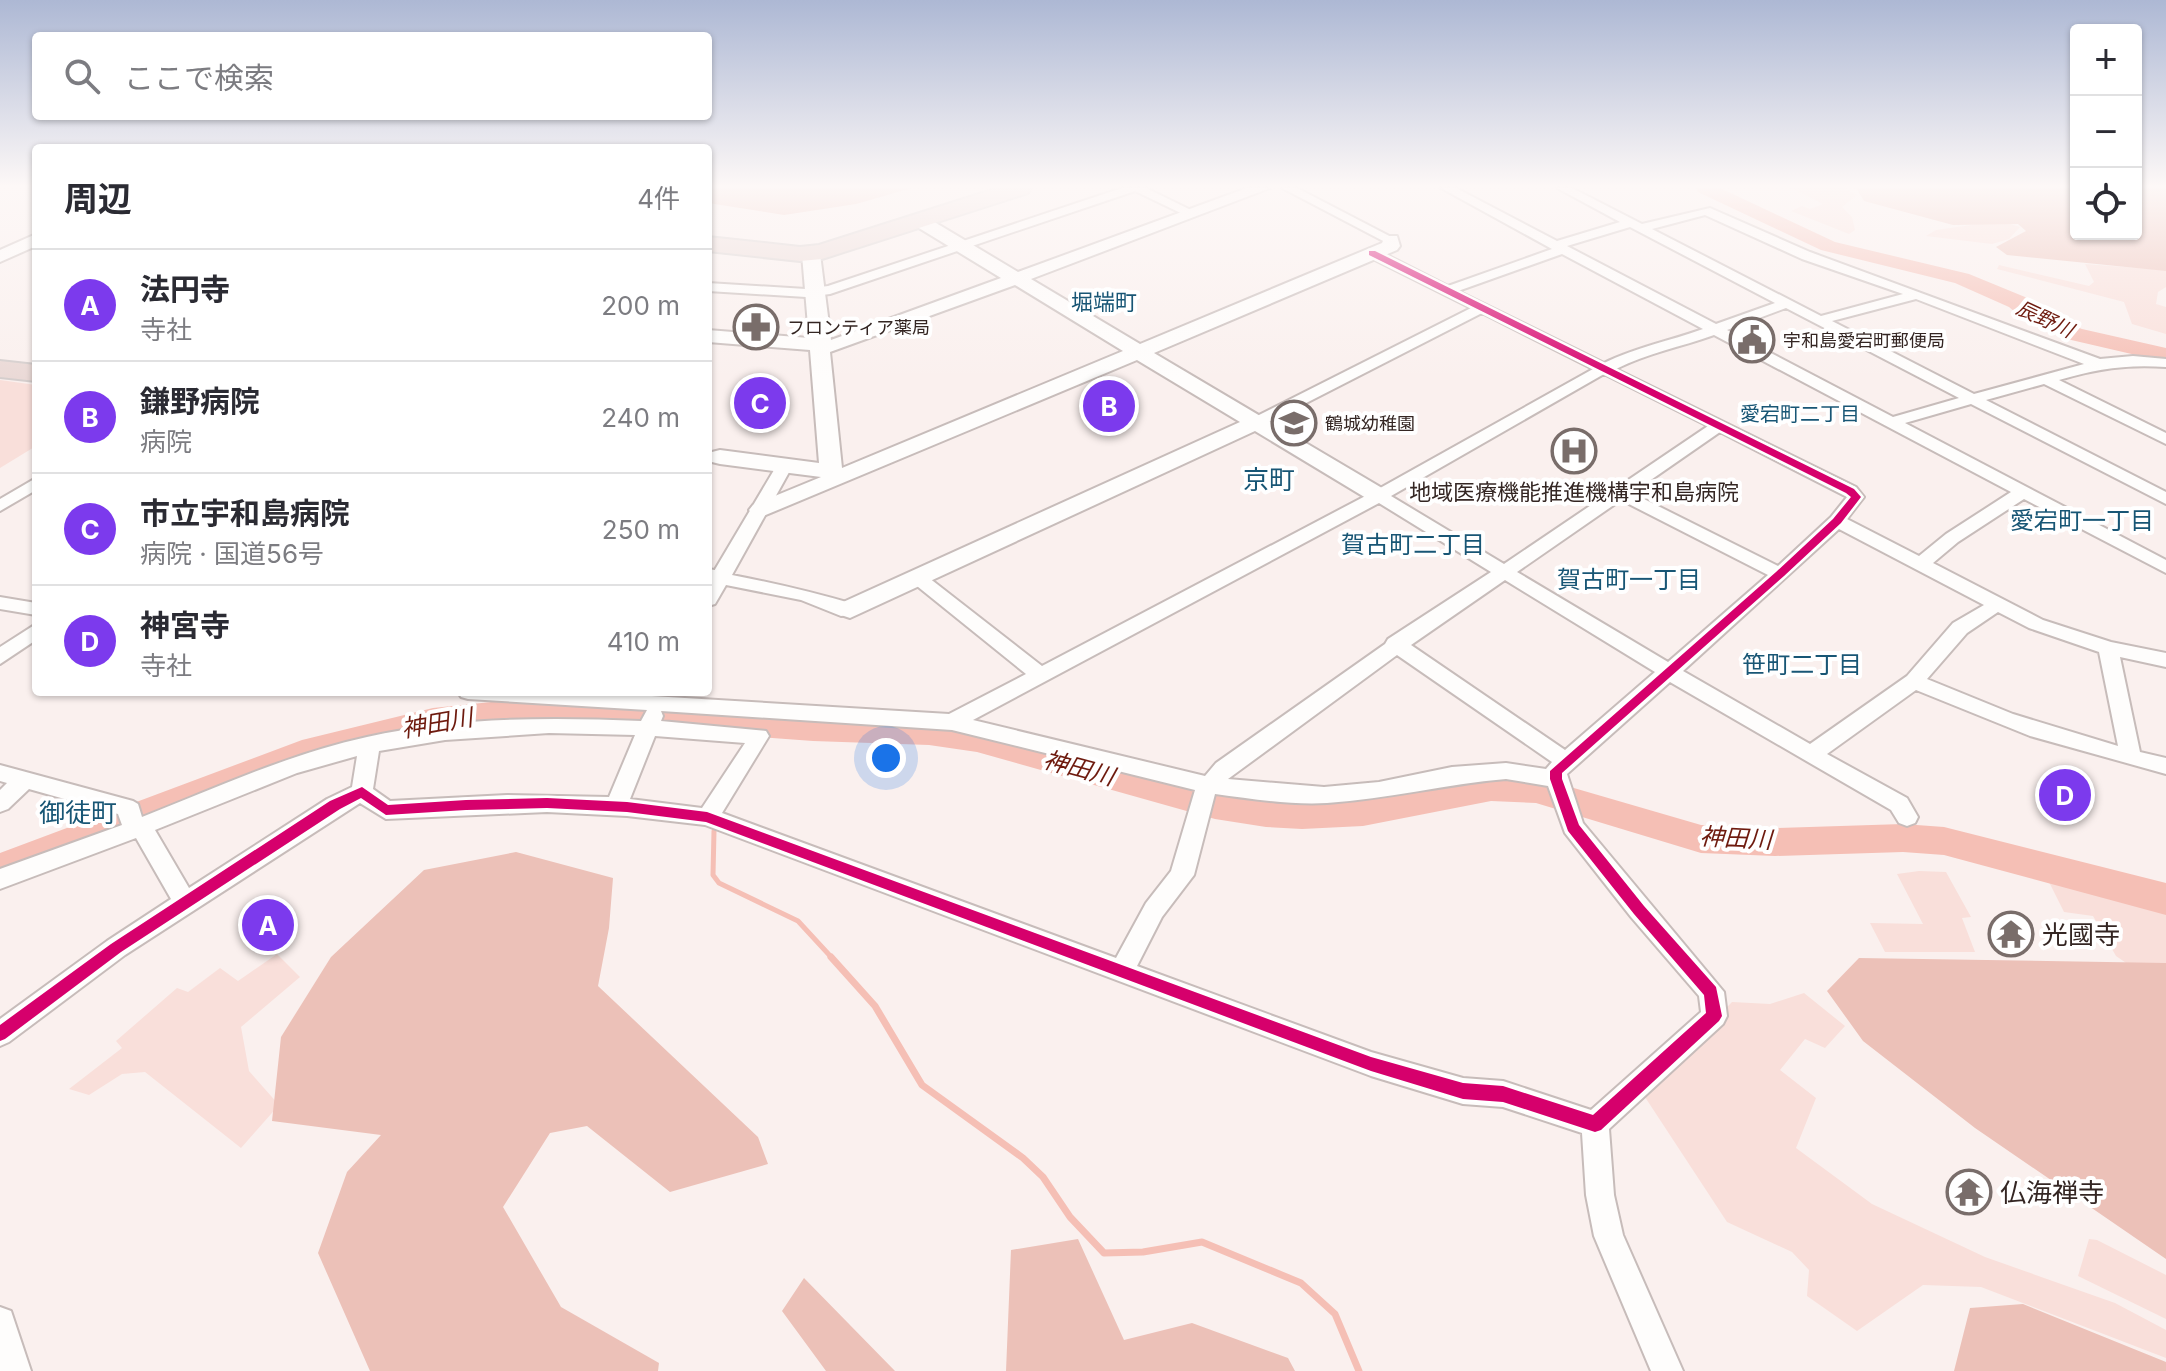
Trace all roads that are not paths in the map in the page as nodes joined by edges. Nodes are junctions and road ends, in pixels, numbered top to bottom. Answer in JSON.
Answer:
{"nodes":[{"id":1,"x":788,"y":252,"type":"edge"},
{"id":2,"x":818,"y":252,"type":"edge"},
{"id":3,"x":944,"y":252,"type":"edge"},
{"id":4,"x":972,"y":252,"type":"edge"},
{"id":5,"x":1092,"y":252,"type":"edge"},
{"id":6,"x":1547,"y":252,"type":"edge"},
{"id":7,"x":1569,"y":252,"type":"edge"},
{"id":8,"x":1688,"y":252,"type":"edge"},
{"id":9,"x":1798,"y":252,"type":"edge"},
{"id":10,"x":1372,"y":253,"type":"joint"},
{"id":11,"x":811,"y":254,"type":"junction"},
{"id":12,"x":1017,"y":280,"type":"junction"},
{"id":13,"x":712,"y":287,"type":"edge"},
{"id":14,"x":1448,"y":290,"type":"junction"},
{"id":15,"x":815,"y":292,"type":"junction"},
{"id":16,"x":1916,"y":295,"type":"junction"},
{"id":17,"x":1787,"y":303,"type":"junction"},
{"id":18,"x":1483,"y":307,"type":"junction"},
{"id":19,"x":1821,"y":320,"type":"junction"},
{"id":20,"x":1714,"y":328,"type":"junction"},
{"id":21,"x":712,"y":336,"type":"edge"},
{"id":22,"x":820,"y":348,"type":"junction"},
{"id":23,"x":1140,"y":353,"type":"junction"},
{"id":24,"x":2166,"y":363,"type":"edge"},
{"id":25,"x":2099,"y":364,"type":"junction"},
{"id":26,"x":1605,"y":368,"type":"junction"},
{"id":27,"x":0,"y":369,"type":"edge"},
{"id":28,"x":32,"y":373,"type":"edge"},
{"id":29,"x":2045,"y":379,"type":"junction"},
{"id":30,"x":1973,"y":399,"type":"junction"},
{"id":31,"x":1257,"y":422,"type":"junction"},
{"id":32,"x":1891,"y":422,"type":"junction"},
{"id":33,"x":1719,"y":426,"type":"junction"},
{"id":34,"x":2166,"y":439,"type":"edge"},
{"id":35,"x":720,"y":457,"type":"dead end"},
{"id":36,"x":785,"y":465,"type":"junction"},
{"id":37,"x":834,"y":474,"type":"junction"},
{"id":38,"x":32,"y":486,"type":"edge"},
{"id":39,"x":2023,"y":492,"type":"junction"},
{"id":40,"x":1620,"y":493,"type":"junction"},
{"id":41,"x":1379,"y":496,"type":"junction"},
{"id":42,"x":2166,"y":499,"type":"edge"},
{"id":43,"x":0,"y":506,"type":"edge"},
{"id":44,"x":761,"y":510,"type":"junction"},
{"id":45,"x":1837,"y":521,"type":"junction"},
{"id":46,"x":1921,"y":564,"type":"junction"},
{"id":47,"x":2166,"y":567,"type":"edge"},
{"id":48,"x":1507,"y":571,"type":"junction"},
{"id":49,"x":1780,"y":574,"type":"junction"},
{"id":50,"x":918,"y":578,"type":"junction"},
{"id":51,"x":712,"y":585,"type":"edge"},
{"id":52,"x":0,"y":603,"type":"edge"},
{"id":53,"x":1998,"y":604,"type":"junction"},
{"id":54,"x":32,"y":608,"type":"edge"},
{"id":55,"x":850,"y":609,"type":"joint"},
{"id":56,"x":32,"y":633,"type":"edge"},
{"id":57,"x":1395,"y":644,"type":"junction"},
{"id":58,"x":2108,"y":648,"type":"junction"},
{"id":59,"x":0,"y":657,"type":"edge"},
{"id":60,"x":2166,"y":660,"type":"edge"},
{"id":61,"x":1670,"y":672,"type":"junction"},
{"id":62,"x":1041,"y":675,"type":"junction"},
{"id":63,"x":1914,"y":681,"type":"junction"},
{"id":64,"x":508,"y":696,"type":"edge"},
{"id":65,"x":656,"y":711,"type":"edge"},
{"id":66,"x":952,"y":722,"type":"junction"},
{"id":67,"x":369,"y":744,"type":"junction"},
{"id":68,"x":1811,"y":754,"type":"junction"},
{"id":69,"x":2131,"y":758,"type":"junction"},
{"id":70,"x":2166,"y":766,"type":"edge"},
{"id":71,"x":0,"y":773,"type":"edge"},
{"id":72,"x":26,"y":779,"type":"junction"},
{"id":73,"x":1562,"y":783,"type":"junction"},
{"id":74,"x":362,"y":792,"type":"junction"},
{"id":75,"x":1204,"y":795,"type":"junction"},
{"id":76,"x":0,"y":803,"type":"edge"},
{"id":77,"x":617,"y":805,"type":"junction"},
{"id":78,"x":707,"y":817,"type":"junction"},
{"id":79,"x":1907,"y":817,"type":"dead end"},
{"id":80,"x":134,"y":823,"type":"junction"},
{"id":81,"x":0,"y":879,"type":"edge"},
{"id":82,"x":186,"y":903,"type":"junction"},
{"id":83,"x":1122,"y":970,"type":"junction"},
{"id":84,"x":0,"y":1034,"type":"edge"},
{"id":85,"x":1595,"y":1124,"type":"junction"},
{"id":86,"x":0,"y":1322,"type":"edge"},
{"id":87,"x":15,"y":1371,"type":"edge"},
{"id":88,"x":1667,"y":1371,"type":"edge"}],
"edges":[{"from":1,"to":11,"type":"highway"},
{"from":2,"to":11,"type":"highway"},
{"from":3,"to":15,"type":"street"},
{"from":4,"to":12,"type":"street"},
{"from":5,"to":12,"type":"street"},
{"from":6,"to":14,"type":"street"},
{"from":7,"to":20,"type":"street"},
{"from":8,"to":17,"type":"street"},
{"from":9,"to":16,"type":"street"},
{"from":10,"to":14,"type":"street"},
{"from":10,"to":23,"type":"street"},
{"from":11,"to":15,"type":"street"},
{"from":12,"to":22,"type":"street"},
{"from":12,"to":23,"type":"street"},
{"from":13,"to":15,"type":"street"},
{"from":14,"to":18,"type":"street"},
{"from":15,"to":22,"type":"street"},
{"from":16,"to":19,"type":"street"},
{"from":16,"to":25,"type":"street"},
{"from":17,"to":19,"type":"street"},
{"from":17,"to":20,"type":"street"},
{"from":18,"to":26,"type":"street"},
{"from":18,"to":31,"type":"street"},
{"from":19,"to":30,"type":"street"},
{"from":20,"to":26,"type":"street"},
{"from":20,"to":32,"type":"street"},
{"from":21,"to":22,"type":"street"},
{"from":22,"to":37,"type":"street"},
{"from":23,"to":31,"type":"street"},
{"from":23,"to":37,"type":"street"},
{"from":24,"to":25,"type":"street"},
{"from":25,"to":29,"type":"street"},
{"from":26,"to":33,"type":"street"},
{"from":26,"to":41,"type":"street"},
{"from":27,"to":28,"type":"highway"},
{"from":29,"to":30,"type":"street"},
{"from":29,"to":34,"type":"street"},
{"from":30,"to":32,"type":"street"},
{"from":30,"to":42,"type":"street"},
{"from":31,"to":41,"type":"street"},
{"from":31,"to":50,"type":"street"},
{"from":32,"to":39,"type":"street"},
{"from":33,"to":40,"type":"street"},
{"from":33,"to":45,"type":"street"},
{"from":35,"to":36,"type":"street"},
{"from":36,"to":37,"type":"street"},
{"from":36,"to":44,"type":"street"},
{"from":37,"to":44,"type":"street"},
{"from":38,"to":43,"type":"street"},
{"from":39,"to":46,"type":"street"},
{"from":39,"to":47,"type":"street"},
{"from":40,"to":48,"type":"street"},
{"from":40,"to":49,"type":"street"},
{"from":41,"to":48,"type":"street"},
{"from":41,"to":62,"type":"street"},
{"from":44,"to":51,"type":"street"},
{"from":45,"to":46,"type":"street"},
{"from":45,"to":49,"type":"street"},
{"from":46,"to":53,"type":"street"},
{"from":48,"to":57,"type":"street"},
{"from":48,"to":61,"type":"street"},
{"from":49,"to":61,"type":"street"},
{"from":50,"to":55,"type":"street"},
{"from":50,"to":62,"type":"street"},
{"from":51,"to":55,"type":"street"},
{"from":52,"to":54,"type":"street"},
{"from":53,"to":58,"type":"street"},
{"from":53,"to":63,"type":"street"},
{"from":56,"to":59,"type":"street"},
{"from":57,"to":73,"type":"street"},
{"from":57,"to":75,"type":"street"},
{"from":58,"to":60,"type":"street"},
{"from":58,"to":69,"type":"street"},
{"from":61,"to":68,"type":"street"},
{"from":61,"to":73,"type":"street"},
{"from":62,"to":66,"type":"street"},
{"from":63,"to":68,"type":"street"},
{"from":63,"to":69,"type":"street"},
{"from":64,"to":65,"type":"street"},
{"from":65,"to":66,"type":"street"},
{"from":65,"to":67,"type":"street"},
{"from":65,"to":77,"type":"street"},
{"from":65,"to":78,"type":"street"},
{"from":66,"to":75,"type":"street"},
{"from":67,"to":74,"type":"street"},
{"from":67,"to":80,"type":"street"},
{"from":68,"to":79,"type":"street"},
{"from":69,"to":70,"type":"street"},
{"from":71,"to":72,"type":"street"},
{"from":72,"to":76,"type":"street"},
{"from":72,"to":80,"type":"street"},
{"from":73,"to":75,"type":"street"},
{"from":73,"to":85,"type":"street"},
{"from":74,"to":77,"type":"street"},
{"from":74,"to":82,"type":"street"},
{"from":75,"to":83,"type":"street"},
{"from":77,"to":78,"type":"street"},
{"from":78,"to":83,"type":"street"},
{"from":80,"to":81,"type":"street"},
{"from":80,"to":82,"type":"street"},
{"from":82,"to":84,"type":"street"},
{"from":83,"to":85,"type":"street"},
{"from":85,"to":88,"type":"street"},
{"from":86,"to":87,"type":"street"}]}
